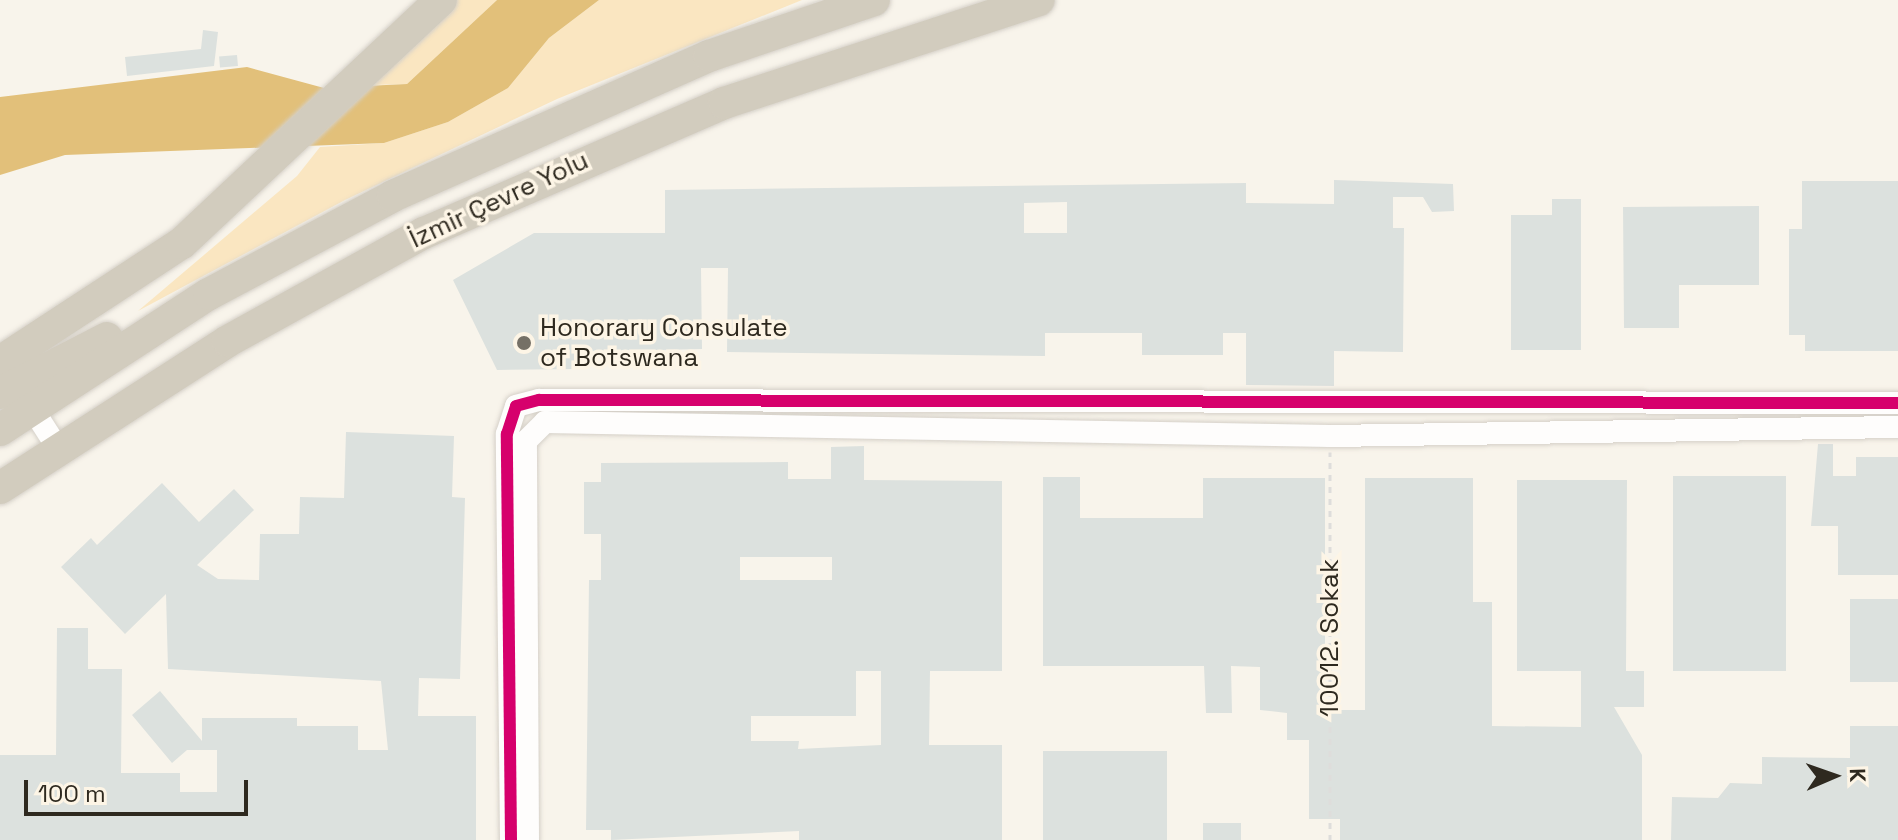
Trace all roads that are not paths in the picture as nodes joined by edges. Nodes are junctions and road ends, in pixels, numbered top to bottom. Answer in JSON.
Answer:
{"nodes":[{"id":1,"x":441,"y":0,"type":"edge"},
{"id":2,"x":874,"y":0,"type":"edge"},
{"id":3,"x":1039,"y":0,"type":"edge"},
{"id":4,"x":209,"y":294,"type":"junction"},
{"id":5,"x":0,"y":362,"type":"edge"},
{"id":6,"x":0,"y":393,"type":"edge"},
{"id":7,"x":1898,"y":403,"type":"edge"},
{"id":8,"x":516,"y":406,"type":"junction"},
{"id":9,"x":32,"y":408,"type":"junction"},
{"id":10,"x":1898,"y":427,"type":"edge"},
{"id":11,"x":0,"y":430,"type":"edge"},
{"id":12,"x":533,"y":430,"type":"junction"},
{"id":13,"x":57,"y":447,"type":"junction"},
{"id":14,"x":0,"y":488,"type":"edge"},
{"id":15,"x":511,"y":840,"type":"edge"},
{"id":16,"x":528,"y":840,"type":"edge"}],
"edges":[{"from":1,"to":5,"type":"highway"},
{"from":2,"to":4,"type":"highway","name":"İzmir Çevre Yolu"},
{"from":3,"to":13,"type":"highway","name":"İzmir Çevre Yolu"},
{"from":4,"to":6,"type":"highway"},
{"from":4,"to":9,"type":"highway","name":"İzmir Çevre Yolu"},
{"from":7,"to":8,"type":"street"},
{"from":8,"to":12,"type":"street"},
{"from":8,"to":15,"type":"street"},
{"from":9,"to":11,"type":"highway","name":"İzmir Çevre Yolu"},
{"from":9,"to":13,"type":"street"},
{"from":10,"to":12,"type":"street"},
{"from":12,"to":16,"type":"street"},
{"from":13,"to":14,"type":"highway","name":"İzmir Çevre Yolu"}]}
